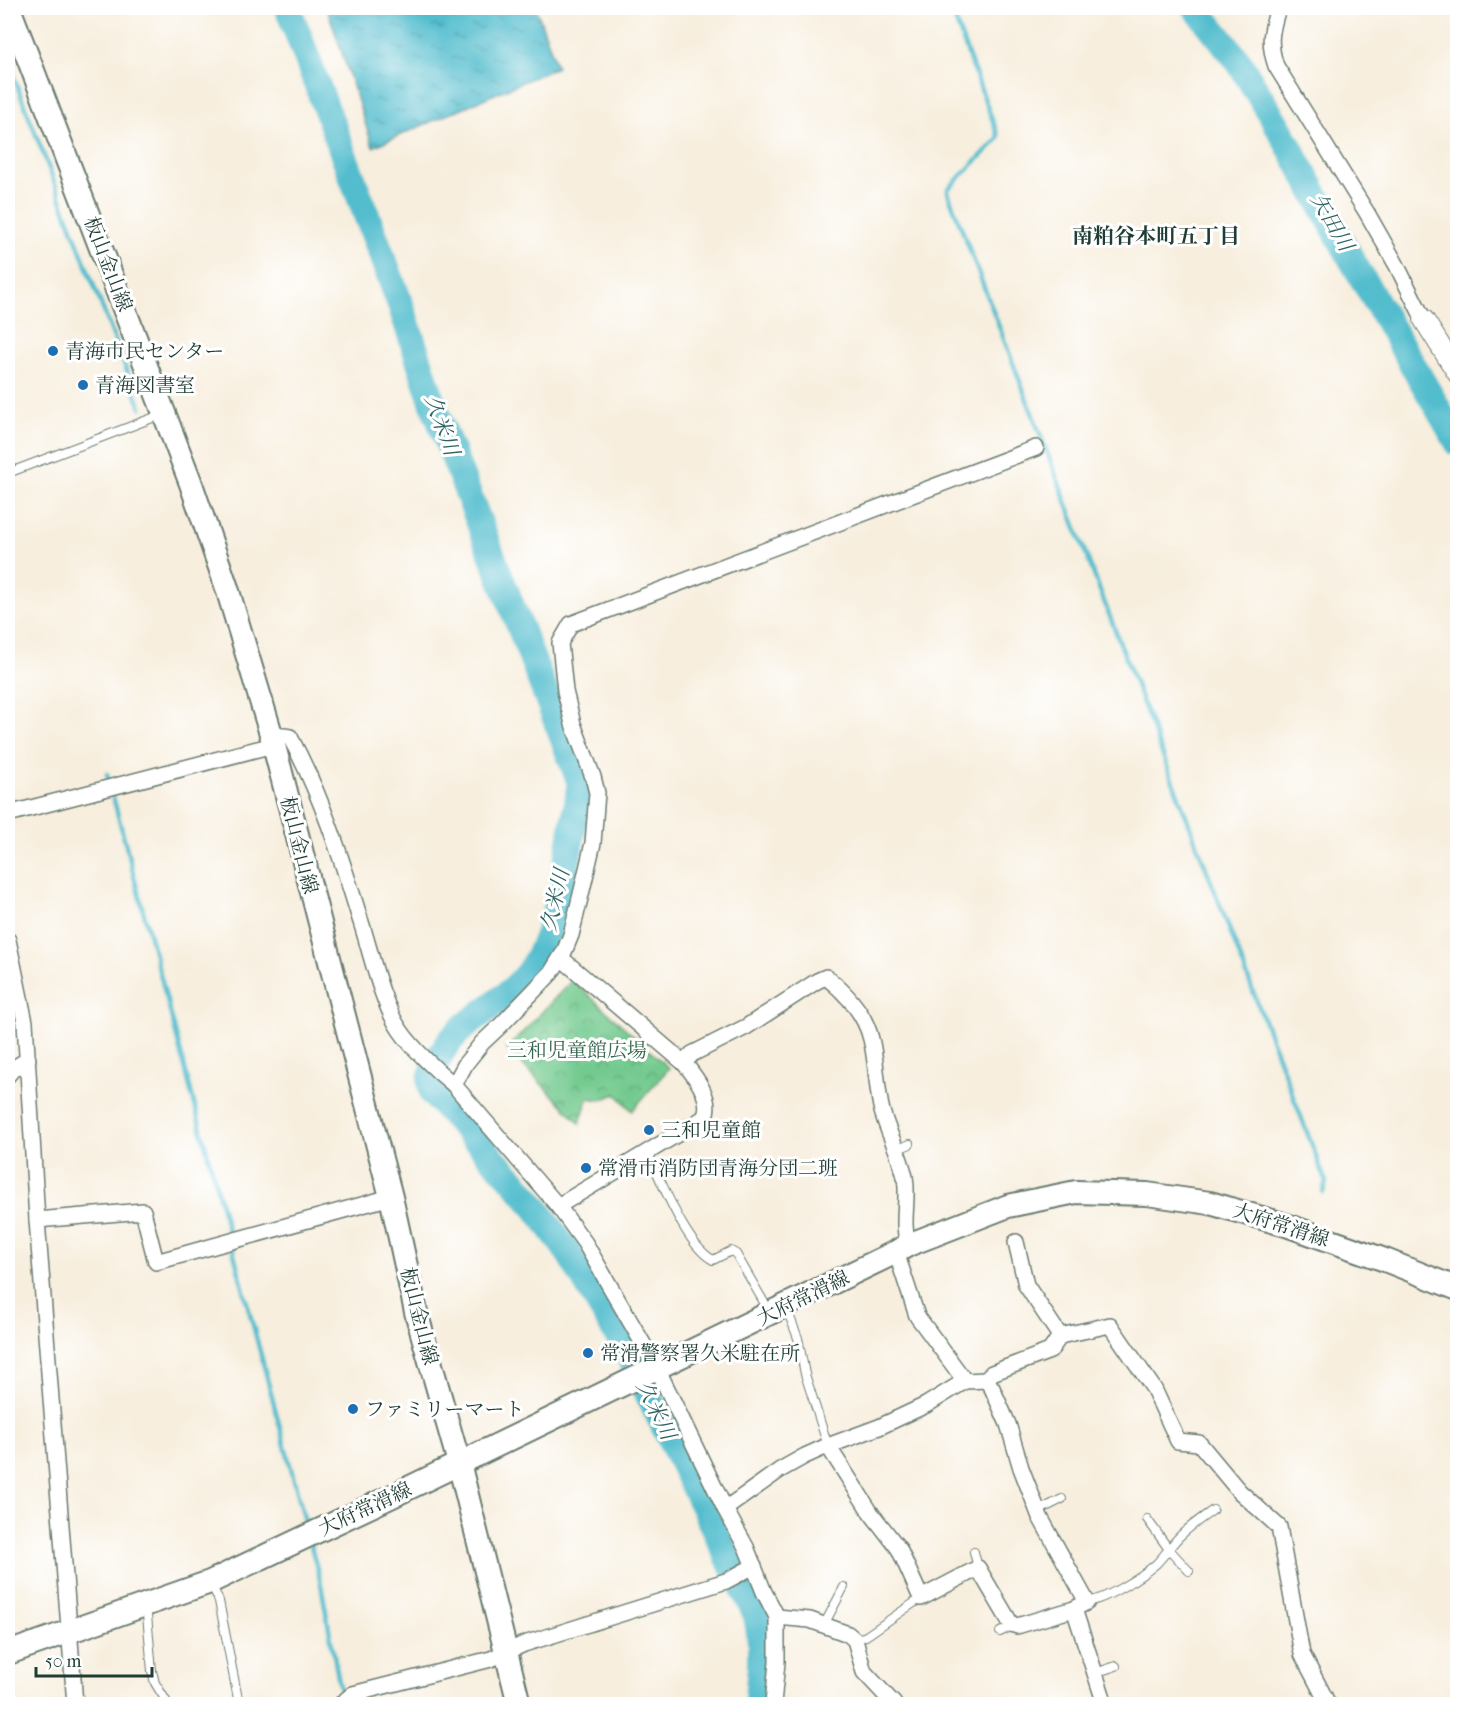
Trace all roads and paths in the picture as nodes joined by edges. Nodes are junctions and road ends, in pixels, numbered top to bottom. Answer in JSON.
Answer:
{"nodes":[{"id":1,"x":9,"y":8,"type":"edge"},
{"id":2,"x":1278,"y":8,"type":"edge"},
{"id":3,"x":1424,"y":320,"type":"joint"},
{"id":4,"x":1458,"y":374,"type":"edge"},
{"id":5,"x":164,"y":413,"type":"junction"},
{"id":6,"x":1036,"y":448,"type":"dead end"},
{"id":7,"x":8,"y":473,"type":"edge"},
{"id":8,"x":272,"y":739,"type":"junction"},
{"id":9,"x":8,"y":814,"type":"edge"},
{"id":10,"x":8,"y":940,"type":"edge"},
{"id":11,"x":561,"y":958,"type":"junction"},
{"id":12,"x":27,"y":1059,"type":"junction"},
{"id":13,"x":684,"y":1063,"type":"junction"},
{"id":14,"x":8,"y":1075,"type":"edge"},
{"id":15,"x":454,"y":1085,"type":"junction"},
{"id":16,"x":647,"y":1152,"type":"junction"},
{"id":17,"x":391,"y":1197,"type":"junction"},
{"id":18,"x":558,"y":1206,"type":"junction"},
{"id":19,"x":38,"y":1220,"type":"junction"},
{"id":20,"x":1016,"y":1242,"type":"dead end"},
{"id":21,"x":902,"y":1249,"type":"junction"},
{"id":22,"x":1458,"y":1290,"type":"edge"},
{"id":23,"x":778,"y":1310,"type":"junction"},
{"id":24,"x":1060,"y":1336,"type":"junction"},
{"id":25,"x":657,"y":1368,"type":"junction"},
{"id":26,"x":986,"y":1380,"type":"junction"},
{"id":27,"x":965,"y":1381,"type":"junction"},
{"id":28,"x":828,"y":1446,"type":"junction"},
{"id":29,"x":459,"y":1463,"type":"junction"},
{"id":30,"x":1062,"y":1499,"type":"dead end"},
{"id":31,"x":724,"y":1509,"type":"junction"},
{"id":32,"x":1213,"y":1510,"type":"dead end"},
{"id":33,"x":1038,"y":1511,"type":"junction"},
{"id":34,"x":1147,"y":1519,"type":"dead end"},
{"id":35,"x":1168,"y":1548,"type":"junction"},
{"id":36,"x":974,"y":1552,"type":"dead end"},
{"id":37,"x":751,"y":1568,"type":"junction"},
{"id":38,"x":978,"y":1568,"type":"junction"},
{"id":39,"x":1189,"y":1571,"type":"dead end"},
{"id":40,"x":210,"y":1582,"type":"junction"},
{"id":41,"x":844,"y":1587,"type":"dead end"},
{"id":42,"x":921,"y":1598,"type":"junction"},
{"id":43,"x":144,"y":1605,"type":"junction"},
{"id":44,"x":1080,"y":1606,"type":"junction"},
{"id":45,"x":777,"y":1617,"type":"junction"},
{"id":46,"x":824,"y":1625,"type":"junction"},
{"id":47,"x":69,"y":1632,"type":"junction"},
{"id":48,"x":855,"y":1640,"type":"junction"},
{"id":49,"x":508,"y":1652,"type":"junction"},
{"id":50,"x":8,"y":1653,"type":"edge"},
{"id":51,"x":1116,"y":1666,"type":"dead end"},
{"id":52,"x":1095,"y":1673,"type":"junction"},
{"id":53,"x":775,"y":1701,"type":"edge"},
{"id":54,"x":75,"y":1704,"type":"edge"},
{"id":55,"x":168,"y":1704,"type":"edge"},
{"id":56,"x":239,"y":1704,"type":"edge"},
{"id":57,"x":341,"y":1704,"type":"edge"},
{"id":58,"x":519,"y":1704,"type":"edge"},
{"id":59,"x":894,"y":1704,"type":"edge"},
{"id":60,"x":1105,"y":1704,"type":"edge"},
{"id":61,"x":1328,"y":1704,"type":"edge"}],
"edges":[{"from":1,"to":5,"type":"main road","name":"板山金山線"},
{"from":2,"to":3,"type":"street"},
{"from":3,"to":4,"type":"street"},
{"from":5,"to":7,"type":"lane"},
{"from":5,"to":8,"type":"main road","name":"板山金山線"},
{"from":6,"to":11,"type":"street"},
{"from":8,"to":9,"type":"street"},
{"from":8,"to":15,"type":"street"},
{"from":8,"to":17,"type":"main road","name":"板山金山線"},
{"from":10,"to":12,"type":"street"},
{"from":11,"to":13,"type":"street"},
{"from":11,"to":15,"type":"street"},
{"from":12,"to":14,"type":"street"},
{"from":12,"to":19,"type":"street"},
{"from":13,"to":16,"type":"street"},
{"from":13,"to":21,"type":"street"},
{"from":15,"to":18,"type":"street"},
{"from":16,"to":18,"type":"street"},
{"from":16,"to":23,"type":"lane"},
{"from":17,"to":19,"type":"street"},
{"from":17,"to":29,"type":"main road","name":"板山金山線"},
{"from":18,"to":25,"type":"street"},
{"from":19,"to":47,"type":"street"},
{"from":20,"to":24,"type":"street"},
{"from":21,"to":22,"type":"main road","name":"大府常滑線"},
{"from":21,"to":23,"type":"main road","name":"大府常滑線"},
{"from":21,"to":27,"type":"street"},
{"from":23,"to":25,"type":"main road","name":"大府常滑線"},
{"from":23,"to":28,"type":"lane"},
{"from":24,"to":26,"type":"street"},
{"from":24,"to":61,"type":"street"},
{"from":25,"to":29,"type":"main road","name":"大府常滑線"},
{"from":25,"to":31,"type":"street"},
{"from":26,"to":27,"type":"street"},
{"from":26,"to":33,"type":"street"},
{"from":27,"to":28,"type":"street"},
{"from":28,"to":31,"type":"street"},
{"from":28,"to":42,"type":"street"},
{"from":29,"to":40,"type":"main road","name":"大府常滑線"},
{"from":29,"to":49,"type":"main road","name":"板山金山線"},
{"from":30,"to":33,"type":"lane"},
{"from":31,"to":37,"type":"street"},
{"from":32,"to":35,"type":"lane"},
{"from":33,"to":44,"type":"street"},
{"from":34,"to":35,"type":"lane"},
{"from":35,"to":39,"type":"lane"},
{"from":35,"to":44,"type":"lane"},
{"from":36,"to":38,"type":"lane"},
{"from":37,"to":45,"type":"street"},
{"from":37,"to":49,"type":"street"},
{"from":38,"to":42,"type":"street"},
{"from":38,"to":44,"type":"street"},
{"from":40,"to":43,"type":"main road","name":"大府常滑線"},
{"from":40,"to":56,"type":"lane"},
{"from":41,"to":46,"type":"lane"},
{"from":42,"to":48,"type":"lane"},
{"from":43,"to":47,"type":"main road","name":"大府常滑線"},
{"from":43,"to":55,"type":"lane"},
{"from":44,"to":52,"type":"street"},
{"from":45,"to":46,"type":"street"},
{"from":45,"to":53,"type":"street"},
{"from":46,"to":48,"type":"street"},
{"from":47,"to":50,"type":"main road","name":"大府常滑線"},
{"from":47,"to":54,"type":"street"},
{"from":48,"to":59,"type":"street"},
{"from":49,"to":57,"type":"street"},
{"from":49,"to":58,"type":"main road","name":"板山金山線"},
{"from":51,"to":52,"type":"lane"},
{"from":52,"to":60,"type":"street"}]}
